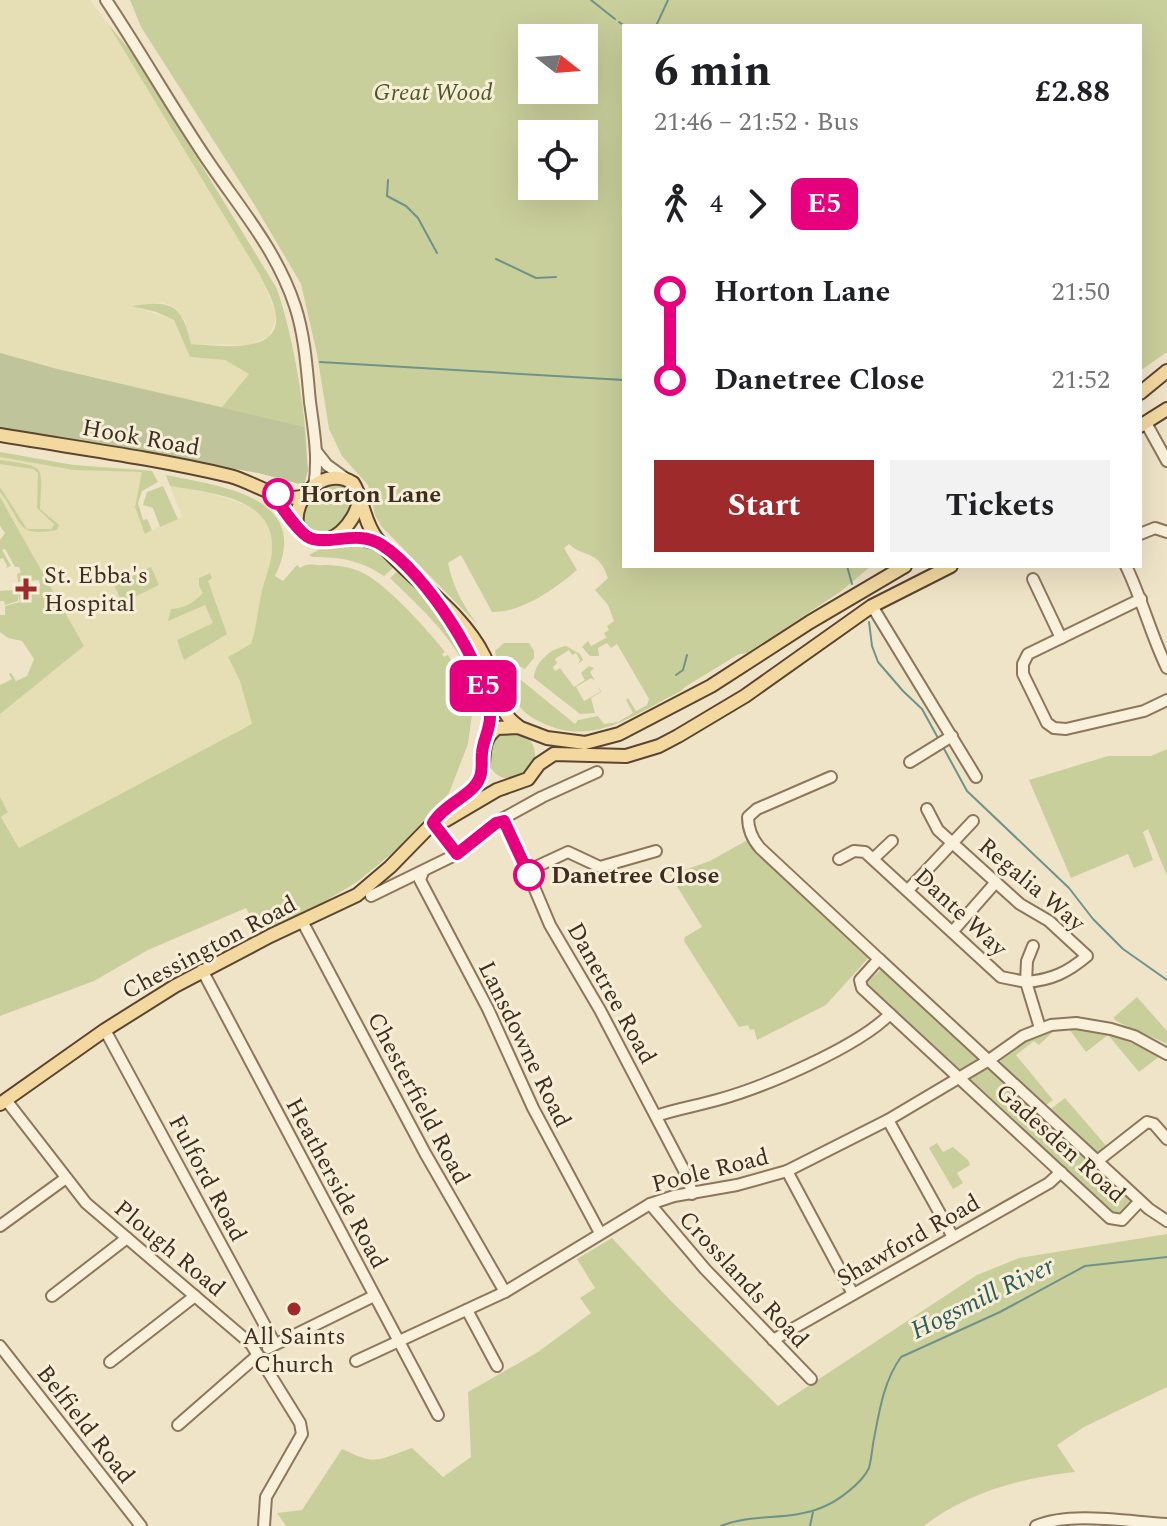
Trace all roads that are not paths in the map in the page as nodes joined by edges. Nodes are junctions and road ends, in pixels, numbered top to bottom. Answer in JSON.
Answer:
{"nodes":[{"id":1,"x":106,"y":0,"type":"edge"},
{"id":2,"x":1164,"y":374,"type":"edge"},
{"id":3,"x":1142,"y":391,"type":"edge"},
{"id":4,"x":1167,"y":409,"type":"edge"},
{"id":5,"x":1143,"y":425,"type":"edge"},
{"id":6,"x":0,"y":435,"type":"edge"},
{"id":7,"x":316,"y":451,"type":"junction"},
{"id":8,"x":1167,"y":461,"type":"edge"},
{"id":9,"x":345,"y":478,"type":"junction"},
{"id":10,"x":271,"y":492,"type":"junction"},
{"id":11,"x":310,"y":492,"type":"junction"},
{"id":12,"x":359,"y":501,"type":"junction"},
{"id":13,"x":297,"y":524,"type":"junction"},
{"id":14,"x":1167,"y":532,"type":"edge"},
{"id":15,"x":1142,"y":533,"type":"edge"},
{"id":16,"x":329,"y":538,"type":"junction"},
{"id":17,"x":381,"y":544,"type":"junction"},
{"id":18,"x":902,"y":568,"type":"edge"},
{"id":19,"x":947,"y":568,"type":"edge"},
{"id":20,"x":1127,"y":568,"type":"edge"},
{"id":21,"x":1033,"y":579,"type":"dead end"},
{"id":22,"x":435,"y":599,"type":"junction"},
{"id":23,"x":1141,"y":599,"type":"junction"},
{"id":24,"x":872,"y":606,"type":"junction"},
{"id":25,"x":1061,"y":638,"type":"junction"},
{"id":26,"x":1167,"y":668,"type":"edge"},
{"id":27,"x":1167,"y":700,"type":"edge"},
{"id":28,"x":524,"y":729,"type":"junction"},
{"id":29,"x":944,"y":741,"type":"junction"},
{"id":30,"x":484,"y":745,"type":"junction"},
{"id":31,"x":483,"y":762,"type":"junction"},
{"id":32,"x":910,"y":762,"type":"dead end"},
{"id":33,"x":539,"y":764,"type":"junction"},
{"id":34,"x":597,"y":772,"type":"dead end"},
{"id":35,"x":831,"y":777,"type":"dead end"},
{"id":36,"x":976,"y":777,"type":"dead end"},
{"id":37,"x":510,"y":785,"type":"junction"},
{"id":38,"x":927,"y":809,"type":"dead end"},
{"id":39,"x":501,"y":820,"type":"junction"},
{"id":40,"x":973,"y":821,"type":"dead end"},
{"id":41,"x":433,"y":823,"type":"junction"},
{"id":42,"x":892,"y":841,"type":"dead end"},
{"id":43,"x":952,"y":843,"type":"junction"},
{"id":44,"x":656,"y":851,"type":"dead end"},
{"id":45,"x":457,"y":854,"type":"junction"},
{"id":46,"x":874,"y":858,"type":"junction"},
{"id":47,"x":839,"y":859,"type":"dead end"},
{"id":48,"x":527,"y":871,"type":"junction"},
{"id":49,"x":423,"y":872,"type":"junction"},
{"id":50,"x":996,"y":882,"type":"junction"},
{"id":51,"x":908,"y":890,"type":"junction"},
{"id":52,"x":371,"y":896,"type":"dead end"},
{"id":53,"x":302,"y":921,"type":"junction"},
{"id":54,"x":953,"y":931,"type":"junction"},
{"id":55,"x":1033,"y":946,"type":"dead end"},
{"id":56,"x":879,"y":959,"type":"junction"},
{"id":57,"x":202,"y":970,"type":"junction"},
{"id":58,"x":1026,"y":982,"type":"junction"},
{"id":59,"x":890,"y":1014,"type":"junction"},
{"id":60,"x":1040,"y":1028,"type":"junction"},
{"id":61,"x":105,"y":1030,"type":"junction"},
{"id":62,"x":1167,"y":1054,"type":"edge"},
{"id":63,"x":989,"y":1060,"type":"junction"},
{"id":64,"x":958,"y":1078,"type":"junction"},
{"id":65,"x":3,"y":1102,"type":"edge"},
{"id":66,"x":656,"y":1116,"type":"junction"},
{"id":67,"x":888,"y":1120,"type":"junction"},
{"id":68,"x":1167,"y":1139,"type":"edge"},
{"id":69,"x":1096,"y":1162,"type":"junction"},
{"id":70,"x":787,"y":1171,"type":"junction"},
{"id":71,"x":1061,"y":1172,"type":"junction"},
{"id":72,"x":66,"y":1178,"type":"junction"},
{"id":73,"x":692,"y":1194,"type":"junction"},
{"id":74,"x":1140,"y":1201,"type":"junction"},
{"id":75,"x":650,"y":1204,"type":"junction"},
{"id":76,"x":1167,"y":1221,"type":"edge"},
{"id":77,"x":0,"y":1226,"type":"edge"},
{"id":78,"x":600,"y":1233,"type":"junction"},
{"id":79,"x":953,"y":1237,"type":"junction"},
{"id":80,"x":127,"y":1238,"type":"junction"},
{"id":81,"x":505,"y":1292,"type":"junction"},
{"id":82,"x":853,"y":1294,"type":"junction"},
{"id":83,"x":52,"y":1296,"type":"dead end"},
{"id":84,"x":195,"y":1296,"type":"junction"},
{"id":85,"x":374,"y":1296,"type":"junction"},
{"id":86,"x":467,"y":1310,"type":"junction"},
{"id":87,"x":773,"y":1340,"type":"junction"},
{"id":88,"x":399,"y":1342,"type":"junction"},
{"id":89,"x":0,"y":1346,"type":"edge"},
{"id":90,"x":258,"y":1355,"type":"junction"},
{"id":91,"x":356,"y":1361,"type":"dead end"},
{"id":92,"x":110,"y":1362,"type":"dead end"},
{"id":93,"x":497,"y":1366,"type":"dead end"},
{"id":94,"x":811,"y":1379,"type":"dead end"},
{"id":95,"x":438,"y":1415,"type":"dead end"},
{"id":96,"x":178,"y":1425,"type":"dead end"},
{"id":97,"x":1167,"y":1524,"type":"edge"},
{"id":98,"x":1040,"y":1525,"type":"edge"},
{"id":99,"x":141,"y":1526,"type":"edge"},
{"id":100,"x":264,"y":1526,"type":"edge"}],
"edges":[{"from":1,"to":7,"type":"street"},
{"from":2,"to":3,"type":"main road"},
{"from":4,"to":5,"type":"main road"},
{"from":5,"to":8,"type":"street"},
{"from":6,"to":10,"type":"main road","name":"Hook Road"},
{"from":7,"to":9,"type":"street"},
{"from":7,"to":11,"type":"street"},
{"from":9,"to":11,"type":"main road"},
{"from":9,"to":12,"type":"main road"},
{"from":10,"to":11,"type":"main road","name":"Hook Road"},
{"from":10,"to":13,"type":"main road","name":"Hook Road"},
{"from":11,"to":13,"type":"main road"},
{"from":12,"to":16,"type":"main road"},
{"from":12,"to":17,"type":"main road"},
{"from":13,"to":16,"type":"main road"},
{"from":14,"to":15,"type":"street"},
{"from":16,"to":17,"type":"main road"},
{"from":17,"to":22,"type":"main road"},
{"from":18,"to":28,"type":"main road"},
{"from":19,"to":24,"type":"main road","name":"Chessington Road"},
{"from":20,"to":23,"type":"street"},
{"from":21,"to":25,"type":"street"},
{"from":22,"to":28,"type":"main road"},
{"from":22,"to":30,"type":"main road"},
{"from":23,"to":25,"type":"street"},
{"from":23,"to":26,"type":"street"},
{"from":24,"to":29,"type":"street"},
{"from":24,"to":33,"type":"main road","name":"Chessington Road"},
{"from":25,"to":27,"type":"street"},
{"from":28,"to":30,"type":"main road"},
{"from":28,"to":33,"type":"main road"},
{"from":29,"to":32,"type":"street"},
{"from":29,"to":36,"type":"street"},
{"from":30,"to":31,"type":"main road","name":"Chessington Road"},
{"from":31,"to":37,"type":"main road"},
{"from":31,"to":41,"type":"main road","name":"Chessington Road"},
{"from":33,"to":37,"type":"main road","name":"Chessington Road"},
{"from":34,"to":39,"type":"street"},
{"from":35,"to":56,"type":"street","name":"Gadesden Road"},
{"from":37,"to":41,"type":"main road","name":"Chessington Road"},
{"from":38,"to":43,"type":"street","name":"Regalia Way"},
{"from":39,"to":45,"type":"street"},
{"from":39,"to":48,"type":"street","name":"Danetree Road"},
{"from":40,"to":43,"type":"street"},
{"from":41,"to":45,"type":"street"},
{"from":41,"to":53,"type":"main road","name":"Chessington Road"},
{"from":42,"to":46,"type":"street"},
{"from":43,"to":50,"type":"street","name":"Regalia Way"},
{"from":43,"to":51,"type":"street"},
{"from":44,"to":48,"type":"street"},
{"from":45,"to":49,"type":"street"},
{"from":46,"to":47,"type":"street"},
{"from":46,"to":51,"type":"street","name":"Dante Way"},
{"from":48,"to":66,"type":"street","name":"Danetree Road"},
{"from":49,"to":52,"type":"street"},
{"from":49,"to":78,"type":"street","name":"Lansdowne Road"},
{"from":50,"to":54,"type":"street"},
{"from":50,"to":58,"type":"street","name":"Regalia Way"},
{"from":51,"to":54,"type":"street","name":"Dante Way"},
{"from":53,"to":57,"type":"main road","name":"Chessington Road"},
{"from":53,"to":81,"type":"street","name":"Chesterfield Road"},
{"from":54,"to":58,"type":"street","name":"Dante Way"},
{"from":55,"to":58,"type":"street"},
{"from":56,"to":59,"type":"street","name":"Gadesden Road"},
{"from":56,"to":63,"type":"street","name":"Gadesden Road"},
{"from":57,"to":61,"type":"main road","name":"Chessington Road"},
{"from":57,"to":85,"type":"street","name":"Heatherside Road"},
{"from":58,"to":60,"type":"street"},
{"from":59,"to":64,"type":"street","name":"Gadesden Road"},
{"from":59,"to":66,"type":"street"},
{"from":60,"to":62,"type":"street"},
{"from":60,"to":63,"type":"street","name":"Poole Road"},
{"from":61,"to":65,"type":"main road","name":"Chessington Road"},
{"from":61,"to":85,"type":"street","name":"Fulford Road"},
{"from":63,"to":64,"type":"street","name":"Poole Road"},
{"from":63,"to":69,"type":"street","name":"Gadesden Road"},
{"from":64,"to":67,"type":"street","name":"Poole Road"},
{"from":64,"to":71,"type":"street","name":"Gadesden Road"},
{"from":65,"to":72,"type":"street","name":"Plough Road"},
{"from":66,"to":73,"type":"street","name":"Danetree Road"},
{"from":67,"to":70,"type":"street","name":"Poole Road"},
{"from":67,"to":79,"type":"street"},
{"from":68,"to":69,"type":"street"},
{"from":69,"to":74,"type":"street","name":"Gadesden Road"},
{"from":70,"to":73,"type":"street","name":"Poole Road"},
{"from":70,"to":82,"type":"street"},
{"from":71,"to":74,"type":"street","name":"Gadesden Road"},
{"from":71,"to":79,"type":"street","name":"Shawford Road"},
{"from":72,"to":77,"type":"street"},
{"from":72,"to":80,"type":"street","name":"Plough Road"},
{"from":73,"to":75,"type":"street","name":"Poole Road"},
{"from":74,"to":76,"type":"street"},
{"from":75,"to":78,"type":"street","name":"Poole Road"},
{"from":75,"to":87,"type":"street","name":"Crosslands Road"},
{"from":78,"to":81,"type":"street","name":"Poole Road"},
{"from":79,"to":82,"type":"street","name":"Shawford Road"},
{"from":80,"to":83,"type":"street"},
{"from":80,"to":84,"type":"street","name":"Plough Road"},
{"from":81,"to":86,"type":"street","name":"Poole Road"},
{"from":82,"to":87,"type":"street","name":"Shawford Road"},
{"from":84,"to":90,"type":"street","name":"Plough Road"},
{"from":84,"to":92,"type":"street"},
{"from":85,"to":88,"type":"street","name":"Heatherside Road"},
{"from":86,"to":88,"type":"street","name":"Poole Road"},
{"from":86,"to":93,"type":"street"},
{"from":87,"to":94,"type":"street","name":"Crosslands Road"},
{"from":88,"to":91,"type":"street","name":"Poole Road"},
{"from":88,"to":95,"type":"street","name":"Heatherside Road"},
{"from":89,"to":99,"type":"street","name":"Belfield Road"},
{"from":90,"to":96,"type":"street"},
{"from":90,"to":100,"type":"street","name":"Plough Road"},
{"from":97,"to":98,"type":"street"}]}
